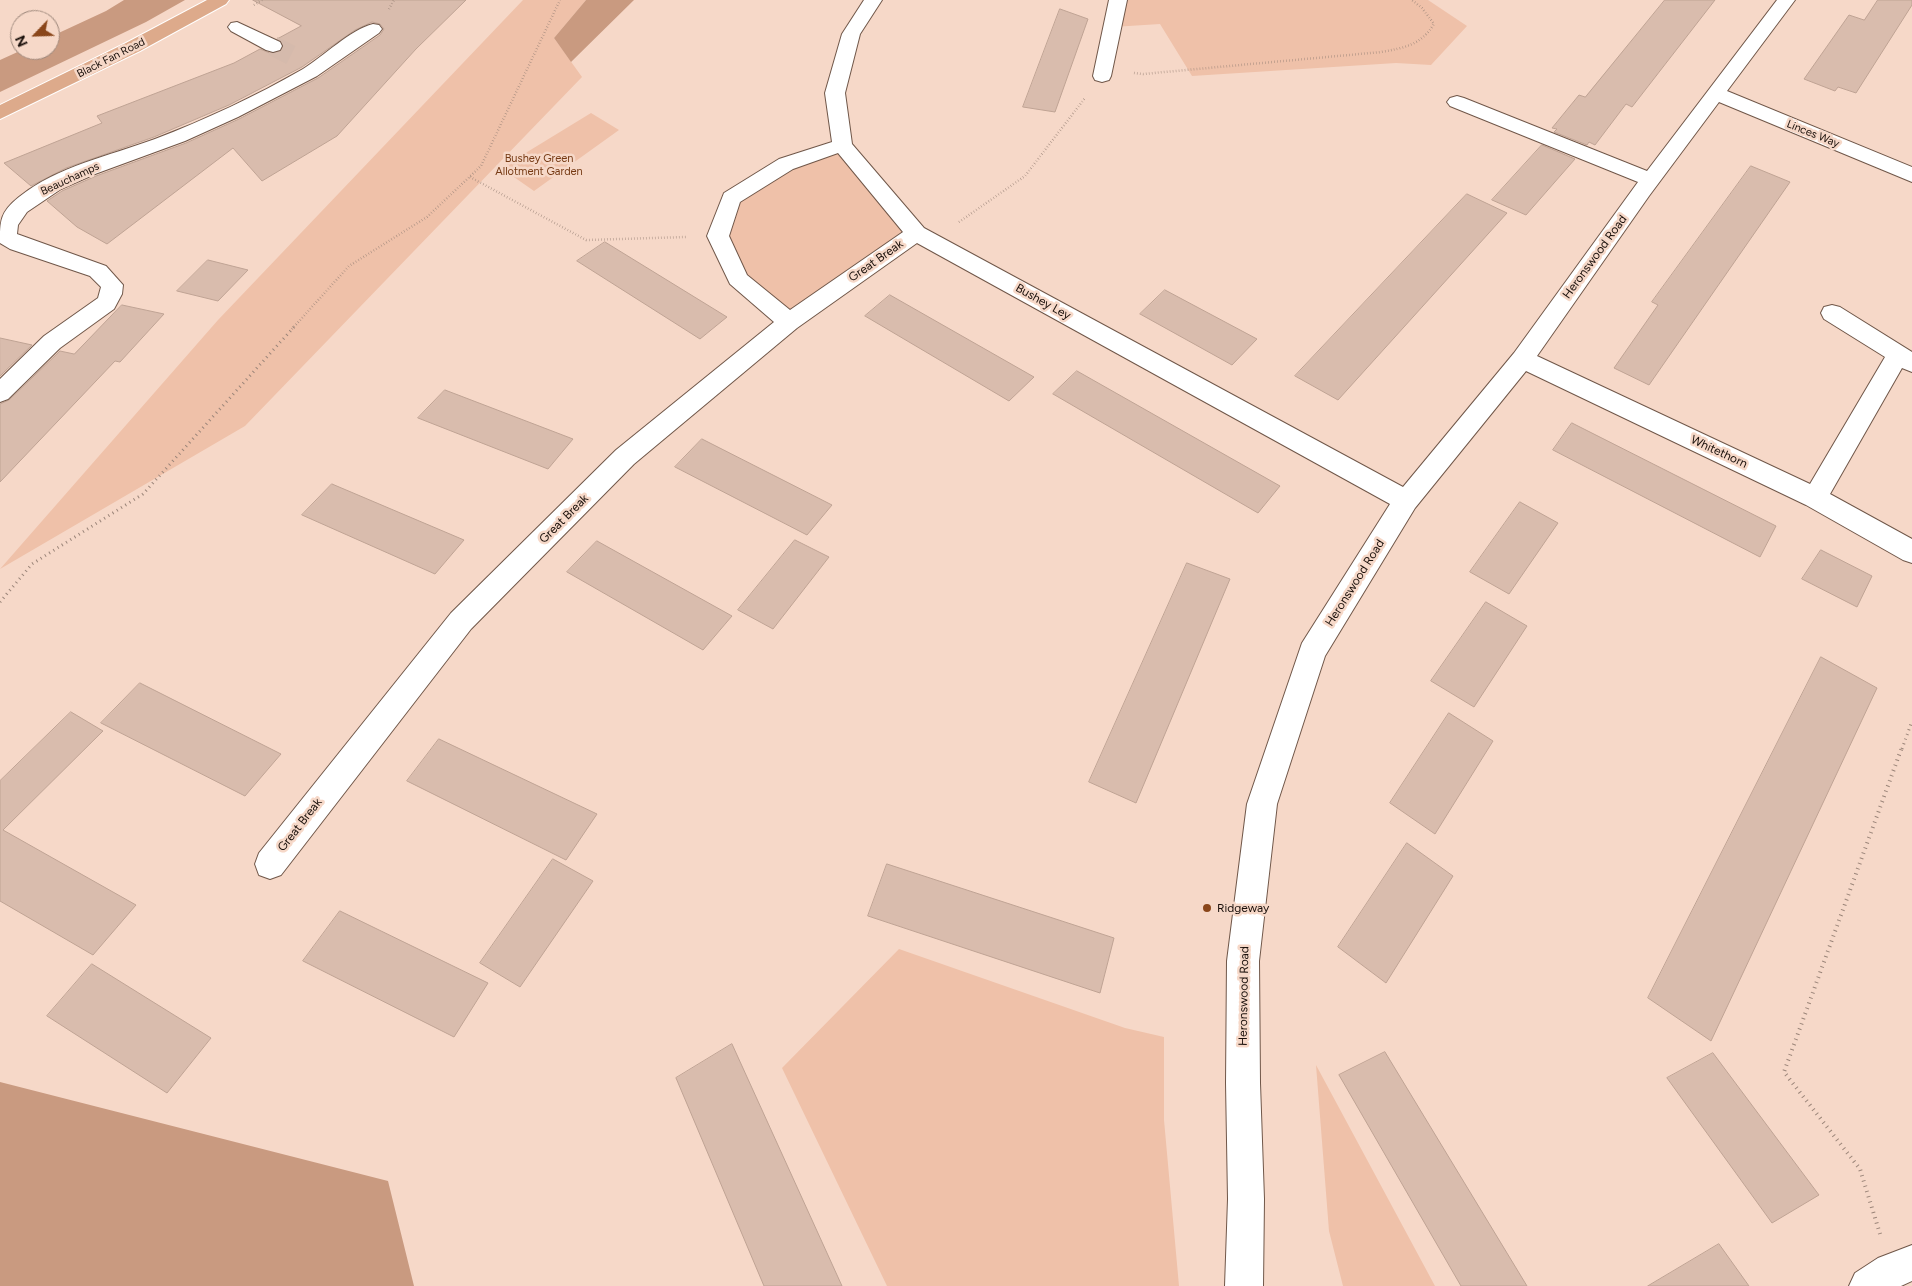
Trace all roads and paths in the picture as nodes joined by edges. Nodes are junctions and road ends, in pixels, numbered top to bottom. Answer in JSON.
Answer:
{"nodes":[{"id":1,"x":220,"y":0,"type":"edge"},
{"id":2,"x":560,"y":0,"type":"edge"},
{"id":3,"x":873,"y":0,"type":"edge"},
{"id":4,"x":1118,"y":0,"type":"edge"},
{"id":5,"x":1412,"y":0,"type":"edge"},
{"id":6,"x":1786,"y":0,"type":"edge"},
{"id":7,"x":237,"y":27,"type":"dead end"},
{"id":8,"x":373,"y":29,"type":"dead end"},
{"id":9,"x":273,"y":46,"type":"tunnel mouth"},
{"id":10,"x":295,"y":57,"type":"tunnel mouth"},
{"id":11,"x":316,"y":68,"type":"junction"},
{"id":12,"x":1103,"y":73,"type":"junction"},
{"id":13,"x":1714,"y":93,"type":"junction"},
{"id":14,"x":1457,"y":102,"type":"dead end"},
{"id":15,"x":0,"y":113,"type":"edge"},
{"id":16,"x":842,"y":145,"type":"junction"},
{"id":17,"x":1912,"y":175,"type":"edge"},
{"id":18,"x":470,"y":177,"type":"junction"},
{"id":19,"x":1651,"y":180,"type":"junction"},
{"id":20,"x":718,"y":236,"type":"junction"},
{"id":21,"x":924,"y":237,"type":"junction"},
{"id":22,"x":1832,"y":313,"type":"dead end"},
{"id":23,"x":789,"y":322,"type":"junction"},
{"id":24,"x":1522,"y":359,"type":"junction"},
{"id":25,"x":1905,"y":359,"type":"edge"},
{"id":26,"x":0,"y":393,"type":"edge"},
{"id":27,"x":1815,"y":498,"type":"junction"},
{"id":28,"x":1406,"y":501,"type":"junction"},
{"id":29,"x":1912,"y":552,"type":"edge"},
{"id":30,"x":0,"y":602,"type":"edge"},
{"id":31,"x":1912,"y":721,"type":"edge"},
{"id":32,"x":270,"y":864,"type":"dead end"},
{"id":33,"x":1890,"y":1273,"type":"edge"},
{"id":34,"x":1244,"y":1286,"type":"edge"}],
"edges":[{"from":1,"to":15,"type":"main road","name":"Black Fan Road"},
{"from":2,"to":18,"type":"path"},
{"from":3,"to":16,"type":"street"},
{"from":4,"to":12,"type":"street"},
{"from":5,"to":12,"type":"path"},
{"from":6,"to":13,"type":"street","name":"Heronswood Road"},
{"from":7,"to":9,"type":"street"},
{"from":8,"to":11,"type":"street","name":"Beauchamps"},
{"from":10,"to":11,"type":"street"},
{"from":11,"to":26,"type":"street","name":"Beauchamps"},
{"from":12,"to":21,"type":"path"},
{"from":13,"to":17,"type":"street","name":"Linces Way"},
{"from":13,"to":19,"type":"street","name":"Heronswood Road"},
{"from":14,"to":19,"type":"street"},
{"from":16,"to":20,"type":"street"},
{"from":16,"to":21,"type":"street","name":"Bushey Ley"},
{"from":18,"to":20,"type":"path"},
{"from":18,"to":30,"type":"path"},
{"from":19,"to":24,"type":"street","name":"Heronswood Road"},
{"from":20,"to":23,"type":"street"},
{"from":21,"to":23,"type":"street","name":"Great Break"},
{"from":21,"to":28,"type":"street","name":"Bushey Ley"},
{"from":22,"to":25,"type":"street"},
{"from":23,"to":32,"type":"street","name":"Great Break"},
{"from":24,"to":27,"type":"street","name":"Whitethorn"},
{"from":24,"to":28,"type":"street","name":"Heronswood Road"},
{"from":25,"to":27,"type":"street"},
{"from":27,"to":29,"type":"street","name":"Whitethorn"},
{"from":28,"to":34,"type":"street","name":"Heronswood Road"},
{"from":31,"to":33,"type":"path"}]}
